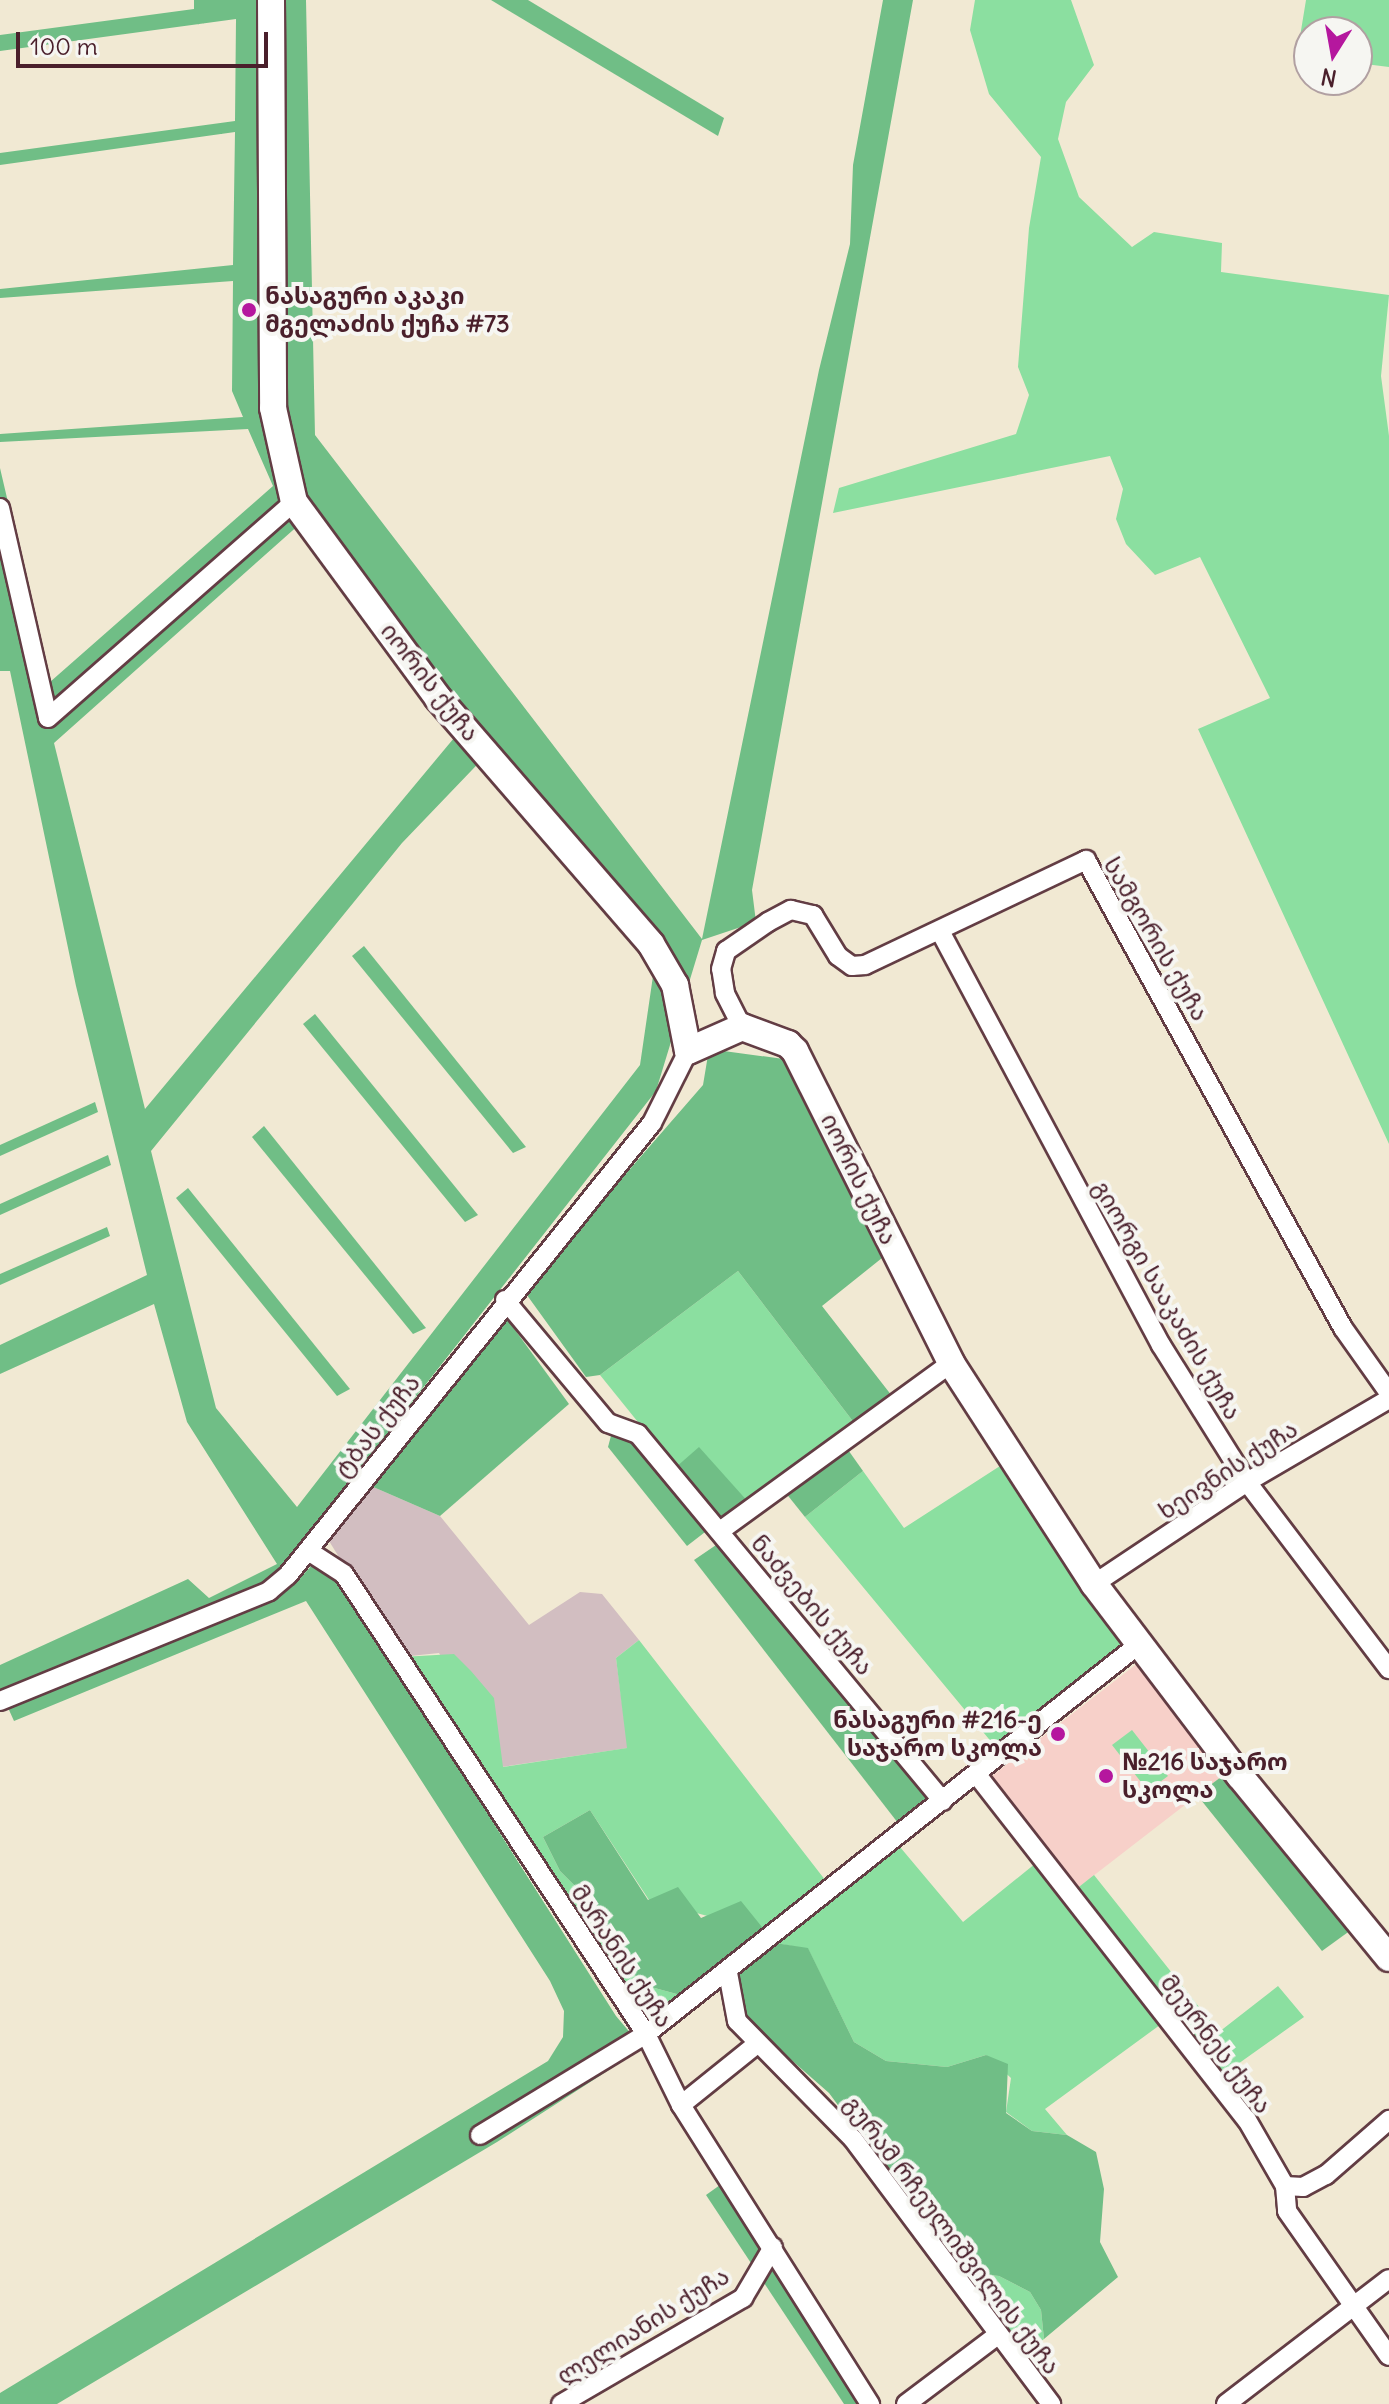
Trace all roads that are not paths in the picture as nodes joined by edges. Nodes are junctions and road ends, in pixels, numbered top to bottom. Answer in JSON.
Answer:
{"nodes":[{"id":1,"x":271,"y":0,"type":"edge"},
{"id":2,"x":294,"y":502,"type":"junction"},
{"id":3,"x":0,"y":508,"type":"edge"},
{"id":4,"x":941,"y":933,"type":"junction"},
{"id":5,"x":742,"y":1027,"type":"junction"},
{"id":6,"x":688,"y":1051,"type":"junction"},
{"id":7,"x":505,"y":1300,"type":"junction"},
{"id":8,"x":951,"y":1363,"type":"junction"},
{"id":9,"x":1389,"y":1396,"type":"edge"},
{"id":10,"x":1247,"y":1482,"type":"junction"},
{"id":11,"x":720,"y":1531,"type":"junction"},
{"id":12,"x":310,"y":1552,"type":"junction"},
{"id":13,"x":1094,"y":1584,"type":"junction"},
{"id":14,"x":1138,"y":1645,"type":"junction"},
{"id":15,"x":1389,"y":1669,"type":"edge"},
{"id":16,"x":0,"y":1701,"type":"edge"},
{"id":17,"x":977,"y":1775,"type":"junction"},
{"id":18,"x":943,"y":1801,"type":"junction"},
{"id":19,"x":1389,"y":1958,"type":"edge"},
{"id":20,"x":728,"y":1973,"type":"junction"},
{"id":21,"x":646,"y":2034,"type":"junction"},
{"id":22,"x":757,"y":2044,"type":"junction"},
{"id":23,"x":681,"y":2105,"type":"junction"},
{"id":24,"x":1389,"y":2120,"type":"edge"},
{"id":25,"x":480,"y":2135,"type":"dead end"},
{"id":26,"x":1285,"y":2186,"type":"junction"},
{"id":27,"x":773,"y":2247,"type":"junction"},
{"id":28,"x":1389,"y":2279,"type":"edge"},
{"id":29,"x":1353,"y":2308,"type":"junction"},
{"id":30,"x":999,"y":2334,"type":"junction"},
{"id":31,"x":1389,"y":2356,"type":"edge"},
{"id":32,"x":561,"y":2404,"type":"edge"},
{"id":33,"x":870,"y":2404,"type":"edge"},
{"id":34,"x":906,"y":2404,"type":"edge"},
{"id":35,"x":1051,"y":2404,"type":"edge"},
{"id":36,"x":1226,"y":2404,"type":"edge"}],
"edges":[{"from":1,"to":2,"type":"street"},
{"from":2,"to":3,"type":"street"},
{"from":2,"to":6,"type":"street","name":"იორის ქუჩა"},
{"from":4,"to":5,"type":"street","name":"სამგორის ქუჩა"},
{"from":4,"to":9,"type":"street","name":"სამგორის ქუჩა"},
{"from":4,"to":10,"type":"street","name":"გიორგი სააკაძის ქუჩა"},
{"from":5,"to":6,"type":"street"},
{"from":5,"to":8,"type":"street","name":"იორის ქუჩა"},
{"from":6,"to":7,"type":"street","name":"ტბას ქუჩა"},
{"from":7,"to":11,"type":"street","name":"ნაძვების ქუჩა"},
{"from":7,"to":12,"type":"street","name":"ტბას ქუჩა"},
{"from":8,"to":11,"type":"street"},
{"from":8,"to":13,"type":"street","name":"იორის ქუჩა"},
{"from":9,"to":10,"type":"street","name":"ხეივნის ქუჩა"},
{"from":10,"to":13,"type":"street","name":"ხეივნის ქუჩა"},
{"from":10,"to":15,"type":"street","name":"გიორგი სააკაძის ქუჩა"},
{"from":11,"to":18,"type":"street","name":"ნაძვების ქუჩა"},
{"from":12,"to":16,"type":"street","name":"ტბას ქუჩა"},
{"from":12,"to":21,"type":"street","name":"მარანის ქუჩა"},
{"from":13,"to":14,"type":"street","name":"იორის ქუჩა"},
{"from":14,"to":17,"type":"street"},
{"from":14,"to":19,"type":"street","name":"იორის ქუჩა"},
{"from":17,"to":18,"type":"street"},
{"from":17,"to":26,"type":"street","name":"მეურნეს ქუჩა"},
{"from":18,"to":20,"type":"street"},
{"from":20,"to":21,"type":"street"},
{"from":20,"to":22,"type":"street","name":"გურამ რჩეულიშვილის ქუჩა"},
{"from":21,"to":23,"type":"street","name":"მარანის ქუჩა"},
{"from":21,"to":25,"type":"street"},
{"from":22,"to":23,"type":"street"},
{"from":22,"to":30,"type":"street","name":"გურამ რჩეულიშვილის ქუჩა"},
{"from":23,"to":27,"type":"street","name":"მარანის ქუჩა"},
{"from":24,"to":26,"type":"street"},
{"from":26,"to":29,"type":"street","name":"მეურნეს ქუჩა"},
{"from":27,"to":32,"type":"street","name":"ლელიანის ქუჩა"},
{"from":27,"to":33,"type":"street","name":"მარანის ქუჩა"},
{"from":28,"to":29,"type":"street"},
{"from":29,"to":31,"type":"street","name":"მეურნეს ქუჩა"},
{"from":29,"to":36,"type":"street"},
{"from":30,"to":34,"type":"street"},
{"from":30,"to":35,"type":"street","name":"გურამ რჩეულიშვილის ქუჩა"}]}
